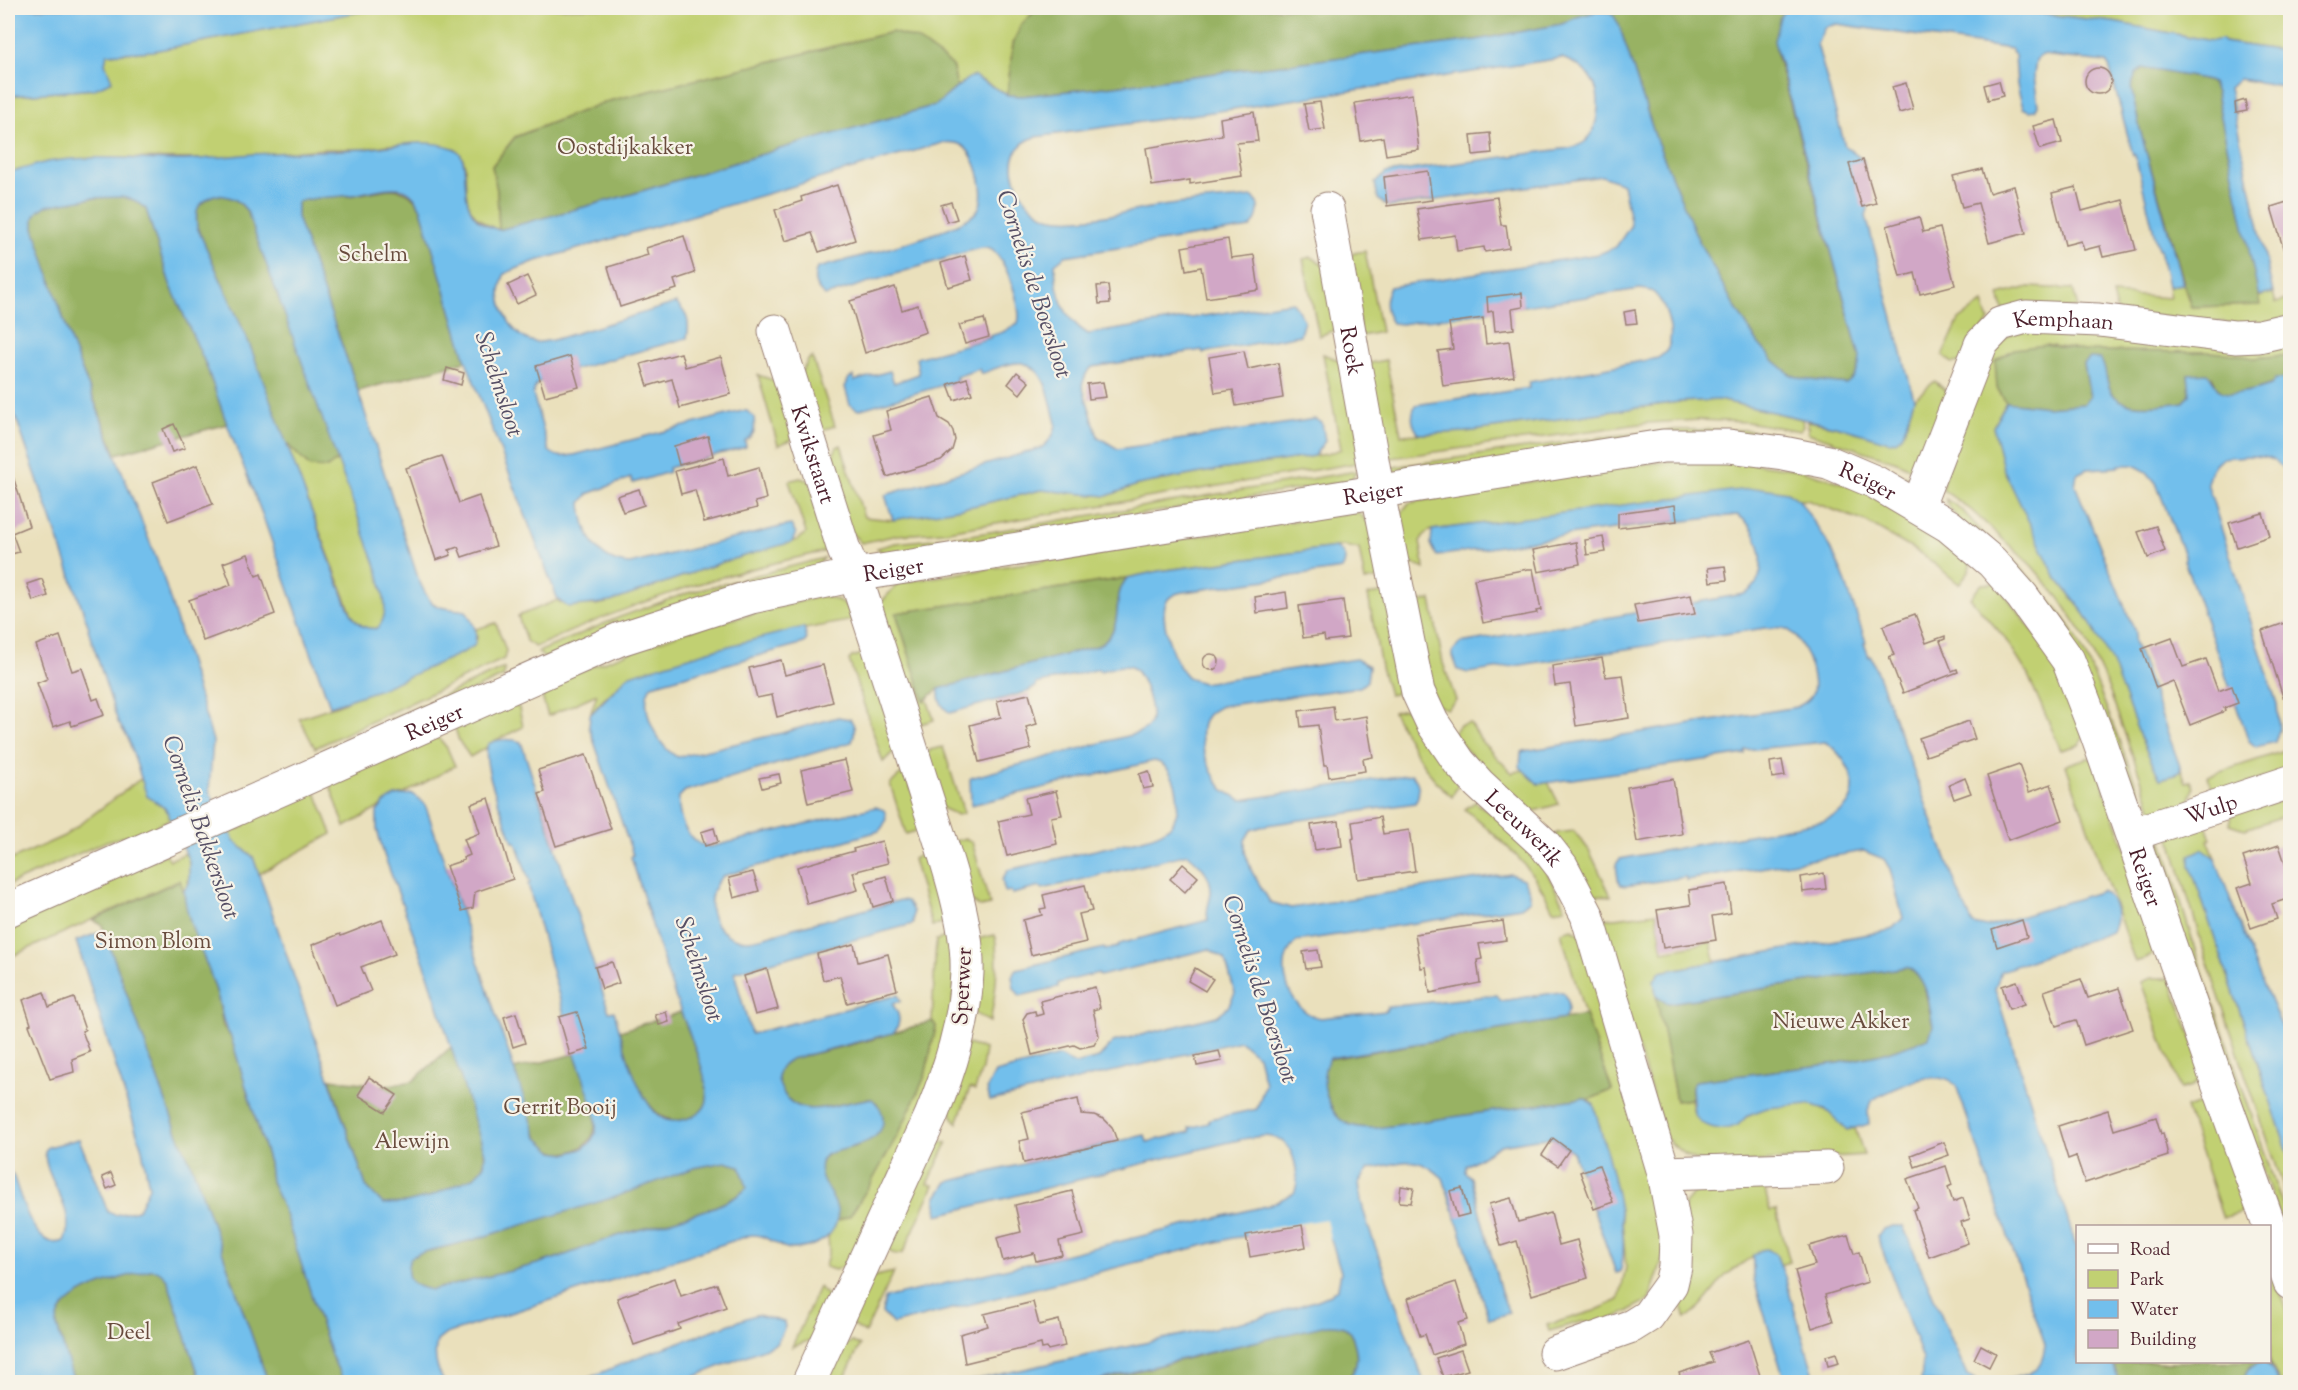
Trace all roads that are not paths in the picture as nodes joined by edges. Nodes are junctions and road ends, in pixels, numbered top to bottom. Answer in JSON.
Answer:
{"nodes":[{"id":1,"x":1327,"y":209,"type":"dead end"},
{"id":2,"x":2290,"y":329,"type":"edge"},
{"id":3,"x":775,"y":331,"type":"dead end"},
{"id":4,"x":1378,"y":493,"type":"junction"},
{"id":5,"x":1918,"y":506,"type":"junction"},
{"id":6,"x":855,"y":575,"type":"junction"},
{"id":7,"x":2290,"y":782,"type":"edge"},
{"id":8,"x":2133,"y":834,"type":"junction"},
{"id":9,"x":8,"y":910,"type":"edge"},
{"id":10,"x":1827,"y":1168,"type":"dead end"},
{"id":11,"x":1664,"y":1173,"type":"junction"},
{"id":12,"x":2269,"y":1225,"type":"edge"},
{"id":13,"x":2271,"y":1230,"type":"edge"},
{"id":14,"x":2290,"y":1283,"type":"edge"},
{"id":15,"x":1555,"y":1353,"type":"dead end"},
{"id":16,"x":809,"y":1383,"type":"edge"}],
"edges":[{"from":1,"to":4,"type":"street","name":"Roek"},
{"from":2,"to":5,"type":"street","name":"Kemphaan"},
{"from":3,"to":6,"type":"street","name":"Kwikstaart"},
{"from":4,"to":5,"type":"street","name":"Reiger"},
{"from":4,"to":6,"type":"street","name":"Reiger"},
{"from":4,"to":11,"type":"street","name":"Leeuwerik"},
{"from":5,"to":8,"type":"street","name":"Reiger"},
{"from":6,"to":9,"type":"street","name":"Reiger"},
{"from":6,"to":16,"type":"street","name":"Sperwer"},
{"from":7,"to":8,"type":"street","name":"Wulp"},
{"from":8,"to":12,"type":"street","name":"Reiger"},
{"from":10,"to":11,"type":"street"},
{"from":11,"to":15,"type":"street","name":"Leeuwerik"},
{"from":13,"to":14,"type":"street","name":"Reiger"}]}
